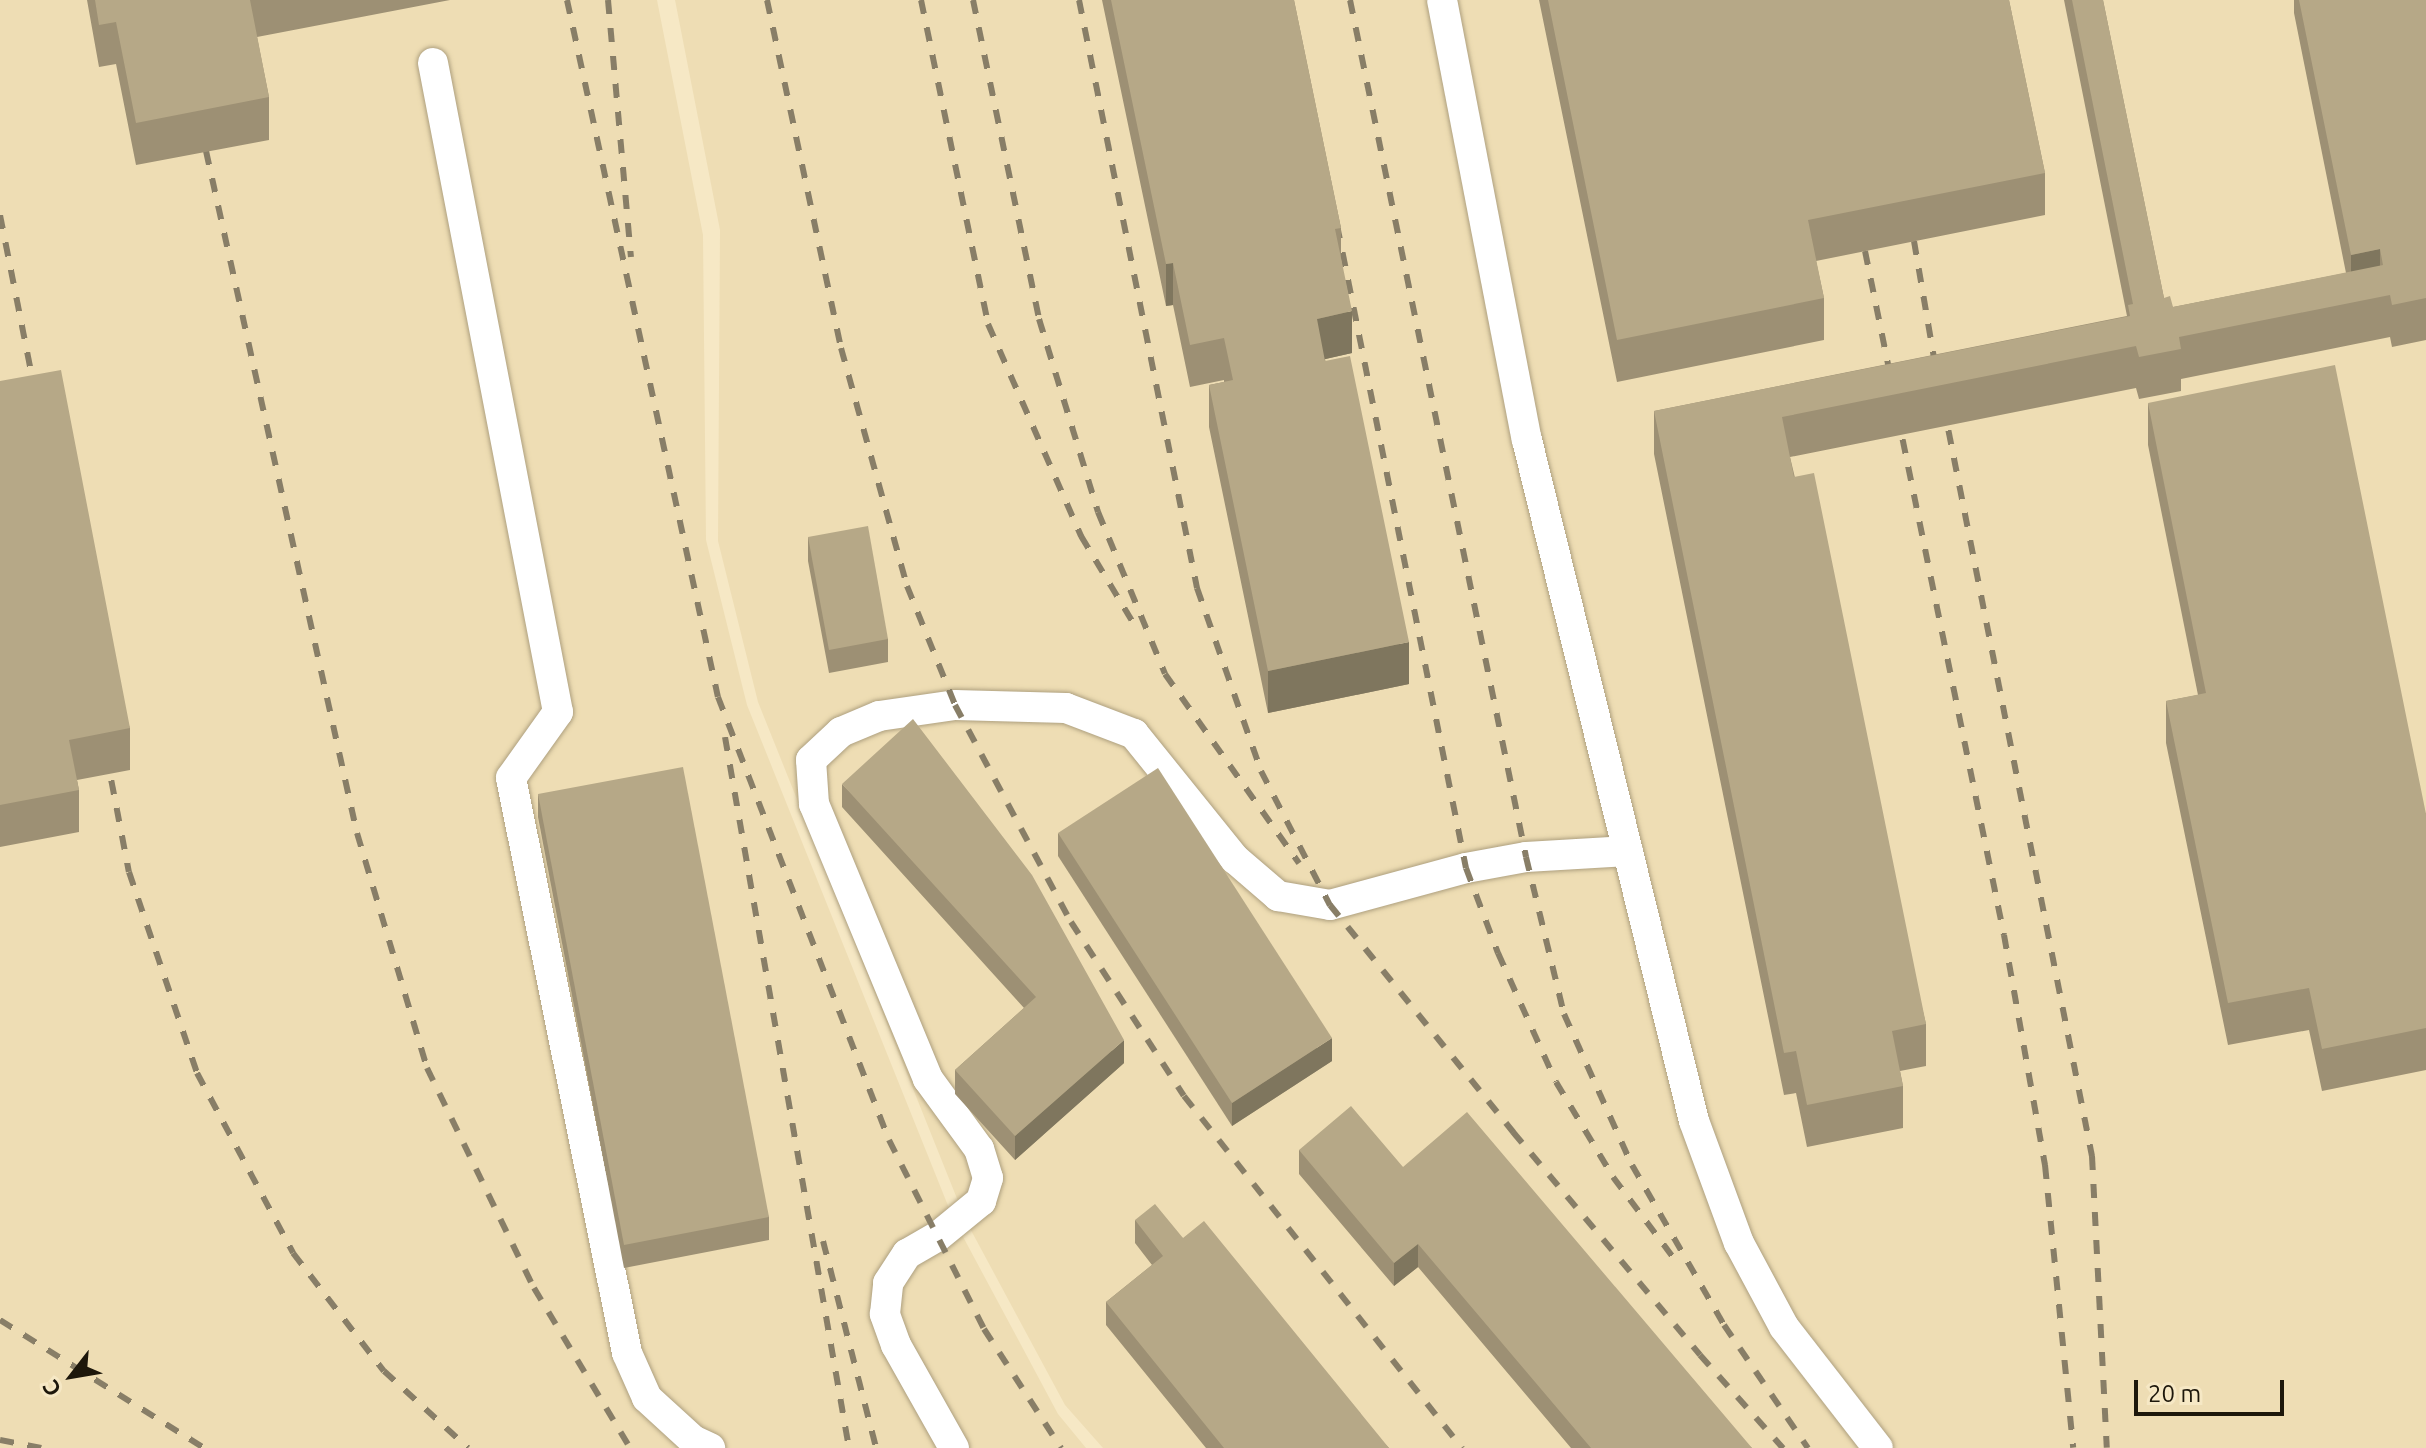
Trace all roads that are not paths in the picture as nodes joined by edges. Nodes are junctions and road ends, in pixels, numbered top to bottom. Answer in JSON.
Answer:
{"nodes":[{"id":1,"x":1442,"y":0,"type":"edge"},
{"id":2,"x":433,"y":63,"type":"dead end"},
{"id":3,"x":1628,"y":851,"type":"junction"},
{"id":4,"x":710,"y":1448,"type":"edge"},
{"id":5,"x":954,"y":1448,"type":"edge"},
{"id":6,"x":1878,"y":1448,"type":"edge"}],
"edges":[{"from":1,"to":3,"type":"lane"},
{"from":2,"to":4,"type":"lane"},
{"from":3,"to":5,"type":"lane"},
{"from":3,"to":6,"type":"lane"}]}
